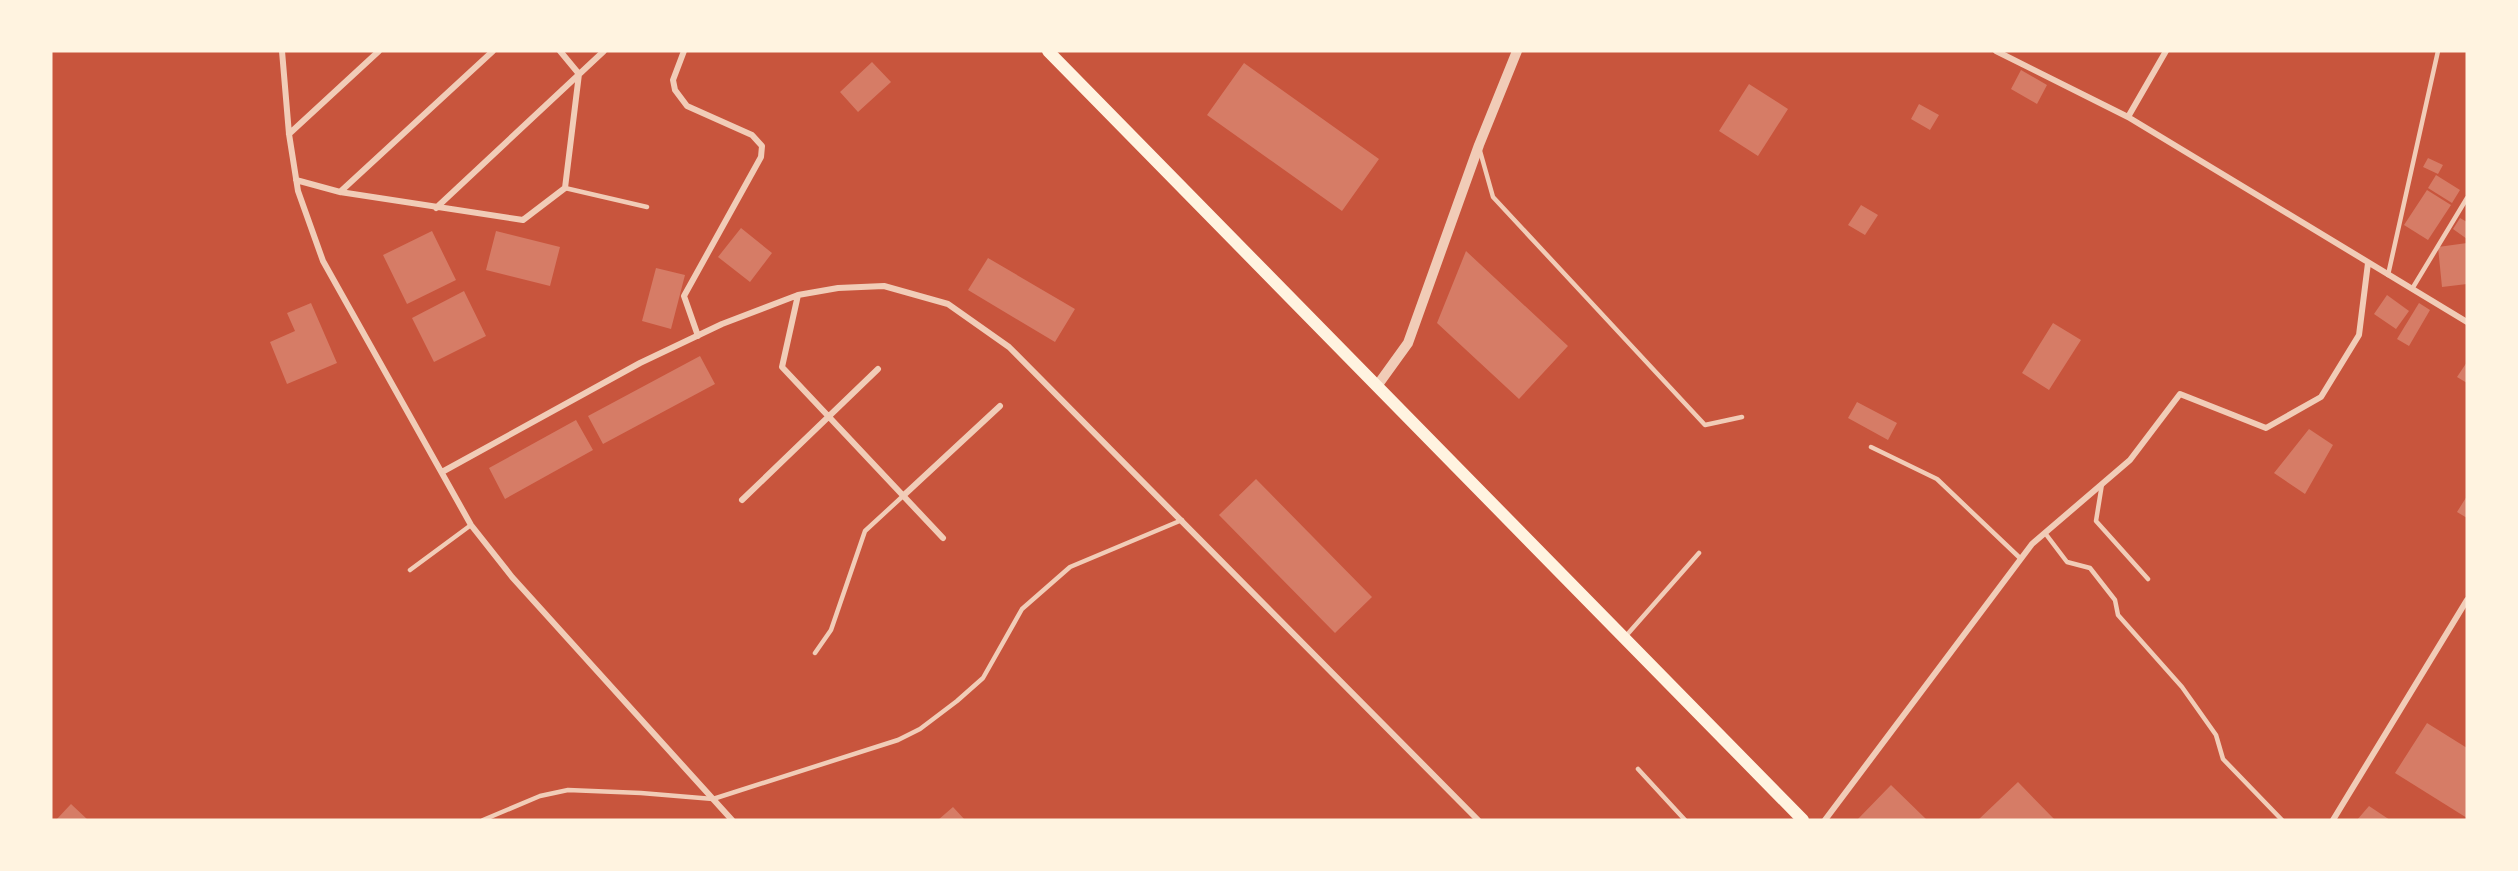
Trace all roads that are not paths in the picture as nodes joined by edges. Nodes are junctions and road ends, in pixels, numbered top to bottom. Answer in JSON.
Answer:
{"nodes":[{"id":1,"x":282,"y":51,"type":"edge"},
{"id":2,"x":379,"y":51,"type":"edge"},
{"id":3,"x":494,"y":51,"type":"edge"},
{"id":4,"x":560,"y":51,"type":"edge"},
{"id":5,"x":604,"y":51,"type":"edge"},
{"id":6,"x":684,"y":51,"type":"edge"},
{"id":7,"x":1048,"y":51,"type":"edge"},
{"id":8,"x":1517,"y":51,"type":"edge"},
{"id":9,"x":1996,"y":51,"type":"edge"},
{"id":10,"x":2166,"y":51,"type":"edge"},
{"id":11,"x":2438,"y":51,"type":"edge"},
{"id":12,"x":579,"y":74,"type":"junction"},
{"id":13,"x":2128,"y":117,"type":"junction"},
{"id":14,"x":290,"y":134,"type":"junction"},
{"id":15,"x":1479,"y":146,"type":"junction"},
{"id":16,"x":296,"y":180,"type":"junction"},
{"id":17,"x":565,"y":188,"type":"junction"},
{"id":18,"x":340,"y":192,"type":"junction"},
{"id":19,"x":2467,"y":198,"type":"edge"},
{"id":20,"x":647,"y":207,"type":"dead end"},
{"id":21,"x":436,"y":208,"type":"junction"},
{"id":22,"x":2368,"y":263,"type":"junction"},
{"id":23,"x":2388,"y":275,"type":"junction"},
{"id":24,"x":2412,"y":289,"type":"junction"},
{"id":25,"x":798,"y":296,"type":"junction"},
{"id":26,"x":2467,"y":322,"type":"edge"},
{"id":27,"x":698,"y":336,"type":"junction"},
{"id":28,"x":878,"y":369,"type":"dead end"},
{"id":29,"x":1377,"y":386,"type":"junction"},
{"id":30,"x":1000,"y":406,"type":"dead end"},
{"id":31,"x":1742,"y":417,"type":"dead end"},
{"id":32,"x":828,"y":418,"type":"junction"},
{"id":33,"x":1871,"y":447,"type":"dead end"},
{"id":34,"x":442,"y":472,"type":"junction"},
{"id":35,"x":2102,"y":484,"type":"junction"},
{"id":36,"x":903,"y":496,"type":"junction"},
{"id":37,"x":742,"y":500,"type":"dead end"},
{"id":38,"x":1182,"y":520,"type":"junction"},
{"id":39,"x":471,"y":525,"type":"junction"},
{"id":40,"x":2045,"y":533,"type":"junction"},
{"id":41,"x":943,"y":538,"type":"dead end"},
{"id":42,"x":1699,"y":553,"type":"dead end"},
{"id":43,"x":2021,"y":559,"type":"junction"},
{"id":44,"x":410,"y":570,"type":"dead end"},
{"id":45,"x":2148,"y":579,"type":"dead end"},
{"id":46,"x":2467,"y":600,"type":"edge"},
{"id":47,"x":1625,"y":637,"type":"junction"},
{"id":48,"x":815,"y":653,"type":"dead end"},
{"id":49,"x":1638,"y":769,"type":"dead end"},
{"id":50,"x":713,"y":799,"type":"junction"},
{"id":51,"x":483,"y":820,"type":"edge"},
{"id":52,"x":732,"y":820,"type":"edge"},
{"id":53,"x":1478,"y":820,"type":"edge"},
{"id":54,"x":1686,"y":820,"type":"edge"},
{"id":55,"x":1803,"y":820,"type":"edge"},
{"id":56,"x":1825,"y":820,"type":"edge"},
{"id":57,"x":2282,"y":820,"type":"edge"},
{"id":58,"x":2333,"y":820,"type":"edge"}],
"edges":[{"from":1,"to":14,"type":"street"},
{"from":2,"to":14,"type":"street"},
{"from":3,"to":18,"type":"street"},
{"from":4,"to":12,"type":"street"},
{"from":5,"to":12,"type":"street"},
{"from":6,"to":27,"type":"street"},
{"from":7,"to":29,"type":"main road"},
{"from":8,"to":15,"type":"street"},
{"from":9,"to":13,"type":"street"},
{"from":10,"to":13,"type":"street"},
{"from":11,"to":23,"type":"lane"},
{"from":12,"to":17,"type":"street"},
{"from":12,"to":21,"type":"street"},
{"from":13,"to":22,"type":"street"},
{"from":14,"to":16,"type":"street"},
{"from":15,"to":29,"type":"street"},
{"from":15,"to":31,"type":"lane"},
{"from":16,"to":18,"type":"street"},
{"from":16,"to":34,"type":"street"},
{"from":17,"to":20,"type":"lane"},
{"from":17,"to":21,"type":"street"},
{"from":18,"to":21,"type":"street"},
{"from":19,"to":24,"type":"lane"},
{"from":22,"to":23,"type":"street"},
{"from":22,"to":35,"type":"street"},
{"from":23,"to":24,"type":"street"},
{"from":24,"to":26,"type":"street"},
{"from":25,"to":27,"type":"street"},
{"from":25,"to":32,"type":"street"},
{"from":25,"to":38,"type":"street"},
{"from":27,"to":34,"type":"street"},
{"from":28,"to":32,"type":"street"},
{"from":29,"to":47,"type":"main road"},
{"from":30,"to":36,"type":"street"},
{"from":32,"to":36,"type":"street"},
{"from":32,"to":37,"type":"street"},
{"from":33,"to":43,"type":"lane"},
{"from":34,"to":39,"type":"street"},
{"from":35,"to":40,"type":"street"},
{"from":35,"to":45,"type":"lane"},
{"from":36,"to":41,"type":"street"},
{"from":36,"to":48,"type":"lane"},
{"from":38,"to":50,"type":"lane"},
{"from":38,"to":53,"type":"street"},
{"from":39,"to":44,"type":"lane"},
{"from":39,"to":50,"type":"street"},
{"from":40,"to":43,"type":"street"},
{"from":40,"to":57,"type":"lane"},
{"from":42,"to":47,"type":"lane"},
{"from":43,"to":56,"type":"street"},
{"from":46,"to":58,"type":"street"},
{"from":47,"to":55,"type":"main road"},
{"from":49,"to":54,"type":"lane"},
{"from":50,"to":51,"type":"lane"},
{"from":50,"to":52,"type":"street"}]}
